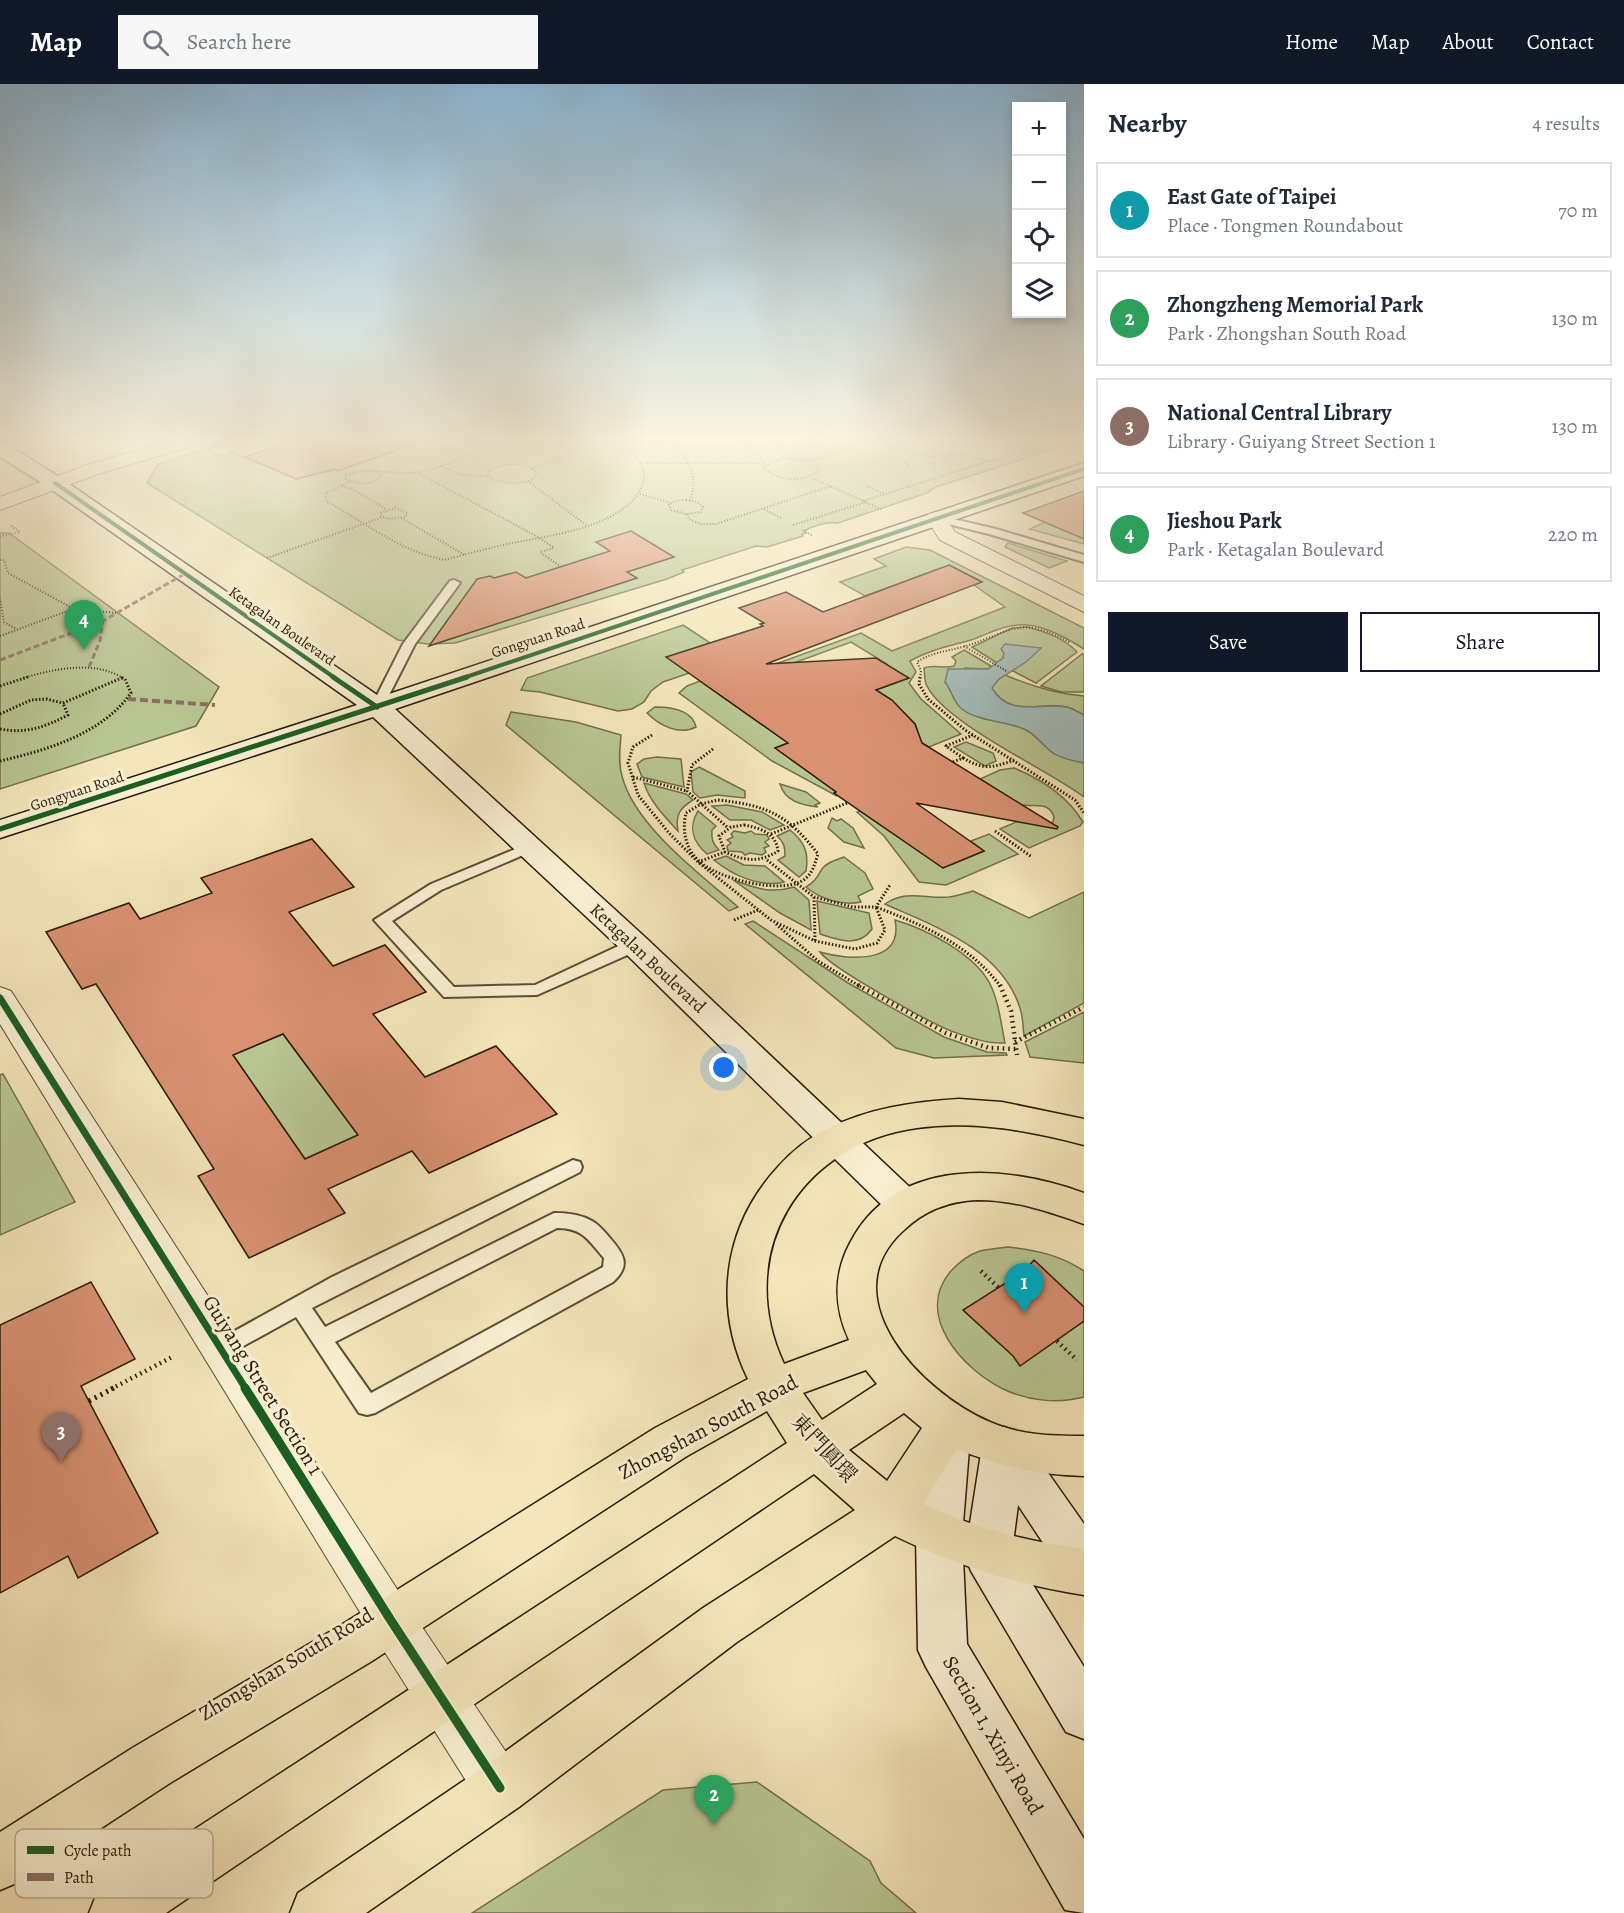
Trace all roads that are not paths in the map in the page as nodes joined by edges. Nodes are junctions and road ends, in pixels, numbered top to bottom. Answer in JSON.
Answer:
{"nodes":[{"id":1,"x":117,"y":526,"type":"edge"},
{"id":2,"x":911,"y":526,"type":"edge"},
{"id":3,"x":941,"y":526,"type":"edge"},
{"id":4,"x":972,"y":526,"type":"edge"},
{"id":5,"x":1084,"y":559,"type":"edge"},
{"id":6,"x":454,"y":583,"type":"dead end"},
{"id":7,"x":1084,"y":605,"type":"edge"},
{"id":8,"x":377,"y":707,"type":"junction"},
{"id":9,"x":0,"y":829,"type":"edge"},
{"id":10,"x":530,"y":847,"type":"junction"},
{"id":11,"x":635,"y":945,"type":"junction"},
{"id":12,"x":0,"y":998,"type":"edge"},
{"id":13,"x":1084,"y":1131,"type":"edge"},
{"id":14,"x":838,"y":1139,"type":"junction"},
{"id":15,"x":573,"y":1167,"type":"dead end"},
{"id":16,"x":906,"y":1206,"type":"junction"},
{"id":17,"x":1084,"y":1209,"type":"edge"},
{"id":18,"x":299,"y":1305,"type":"junction"},
{"id":19,"x":322,"y":1339,"type":"junction"},
{"id":20,"x":220,"y":1349,"type":"junction"},
{"id":21,"x":873,"y":1349,"type":"junction"},
{"id":22,"x":776,"y":1385,"type":"junction"},
{"id":23,"x":905,"y":1389,"type":"junction"},
{"id":24,"x":949,"y":1424,"type":"junction"},
{"id":25,"x":1004,"y":1447,"type":"junction"},
{"id":26,"x":817,"y":1448,"type":"junction"},
{"id":27,"x":1084,"y":1456,"type":"edge"},
{"id":28,"x":893,"y":1511,"type":"junction"},
{"id":29,"x":939,"y":1536,"type":"junction"},
{"id":30,"x":988,"y":1555,"type":"junction"},
{"id":31,"x":1084,"y":1563,"type":"edge"},
{"id":32,"x":1084,"y":1572,"type":"edge"},
{"id":33,"x":390,"y":1620,"type":"junction"},
{"id":34,"x":440,"y":1696,"type":"junction"},
{"id":35,"x":1084,"y":1714,"type":"edge"},
{"id":36,"x":500,"y":1788,"type":"junction"},
{"id":37,"x":53,"y":1829,"type":"edge"},
{"id":38,"x":213,"y":1849,"type":"edge"},
{"id":39,"x":15,"y":1853,"type":"edge"},
{"id":40,"x":0,"y":1863,"type":"edge"},
{"id":41,"x":1084,"y":1891,"type":"edge"},
{"id":42,"x":139,"y":1898,"type":"edge"},
{"id":43,"x":117,"y":1913,"type":"edge"},
{"id":44,"x":318,"y":1913,"type":"edge"}],
"edges":[{"from":1,"to":8,"type":"street","name":"Ketagalan Boulevard"},
{"from":2,"to":8,"type":"street","name":"Gongyuan Road"},
{"from":3,"to":7,"type":"street"},
{"from":4,"to":5,"type":"lane"},
{"from":6,"to":8,"type":"lane"},
{"from":8,"to":9,"type":"street","name":"Gongyuan Road"},
{"from":8,"to":10,"type":"street","name":"Ketagalan Boulevard"},
{"from":10,"to":11,"type":"street","name":"Ketagalan Boulevard"},
{"from":10,"to":11,"type":"lane"},
{"from":11,"to":14,"type":"street","name":"Ketagalan Boulevard"},
{"from":12,"to":20,"type":"street","name":"Guiyang Street Section 1"},
{"from":13,"to":14,"type":"main road","name":"東門圓環"},
{"from":14,"to":16,"type":"street","name":"Ketagalan Boulevard"},
{"from":14,"to":22,"type":"main road","name":"東門圓環"},
{"from":15,"to":18,"type":"lane"},
{"from":16,"to":17,"type":"main road"},
{"from":16,"to":21,"type":"main road"},
{"from":18,"to":19,"type":"lane"},
{"from":18,"to":20,"type":"lane"},
{"from":19,"to":19,"type":"lane"},
{"from":20,"to":33,"type":"street","name":"Guiyang Street Section 1"},
{"from":21,"to":22,"type":"main road","name":"Zhongshan South Road"},
{"from":21,"to":23,"type":"main road"},
{"from":22,"to":26,"type":"main road","name":"東門圓環"},
{"from":22,"to":33,"type":"main road","name":"Zhongshan South Road"},
{"from":23,"to":24,"type":"main road"},
{"from":23,"to":26,"type":"main road"},
{"from":24,"to":25,"type":"main road"},
{"from":24,"to":28,"type":"main road"},
{"from":24,"to":29,"type":"street","name":"Section 1, Xinyi Road"},
{"from":25,"to":27,"type":"main road"},
{"from":25,"to":30,"type":"street"},
{"from":25,"to":31,"type":"street"},
{"from":26,"to":28,"type":"main road","name":"東門圓環"},
{"from":26,"to":34,"type":"main road"},
{"from":28,"to":29,"type":"main road","name":"東門圓環"},
{"from":28,"to":36,"type":"main road"},
{"from":29,"to":30,"type":"main road","name":"東門圓環"},
{"from":29,"to":41,"type":"street","name":"Section 1, Xinyi Road"},
{"from":30,"to":32,"type":"main road","name":"東門圓環"},
{"from":30,"to":35,"type":"street"},
{"from":33,"to":34,"type":"street","name":"Guiyang Street Section 1"},
{"from":33,"to":37,"type":"main road","name":"Zhongshan South Road"},
{"from":34,"to":36,"type":"street","name":"Guiyang Street Section 1"},
{"from":34,"to":38,"type":"main road"},
{"from":36,"to":44,"type":"main road"},
{"from":39,"to":40,"type":"main road","name":"Zhongshan South Road"},
{"from":42,"to":43,"type":"main road"}]}
